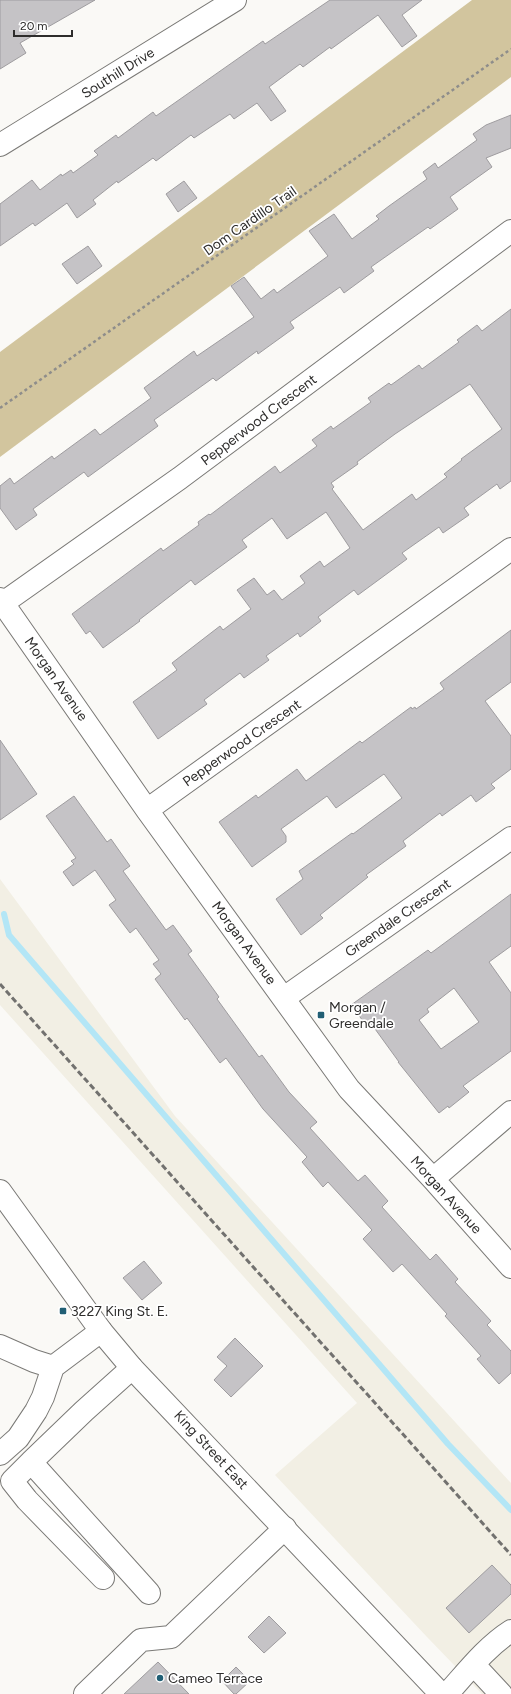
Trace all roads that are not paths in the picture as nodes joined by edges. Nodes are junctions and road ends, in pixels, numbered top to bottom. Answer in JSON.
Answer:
{"nodes":[{"id":1,"x":235,"y":0,"type":"edge"},
{"id":2,"x":0,"y":145,"type":"edge"},
{"id":3,"x":511,"y":231,"type":"edge"},
{"id":4,"x":511,"y":549,"type":"edge"},
{"id":5,"x":1,"y":601,"type":"edge"},
{"id":6,"x":147,"y":810,"type":"junction"},
{"id":7,"x":511,"y":838,"type":"edge"},
{"id":8,"x":284,"y":998,"type":"junction"},
{"id":9,"x":511,"y":1112,"type":"edge"},
{"id":10,"x":433,"y":1179,"type":"junction"},
{"id":11,"x":0,"y":1191,"type":"edge"},
{"id":12,"x":511,"y":1267,"type":"edge"},
{"id":13,"x":101,"y":1331,"type":"junction"},
{"id":14,"x":0,"y":1346,"type":"edge"},
{"id":15,"x":53,"y":1367,"type":"junction"},
{"id":16,"x":132,"y":1368,"type":"junction"},
{"id":17,"x":0,"y":1454,"type":"edge"},
{"id":18,"x":31,"y":1462,"type":"junction"},
{"id":19,"x":285,"y":1528,"type":"junction"},
{"id":20,"x":103,"y":1578,"type":"dead end"},
{"id":21,"x":149,"y":1593,"type":"dead end"},
{"id":22,"x":511,"y":1631,"type":"edge"},
{"id":23,"x":474,"y":1665,"type":"junction"},
{"id":24,"x":85,"y":1694,"type":"edge"},
{"id":25,"x":441,"y":1694,"type":"edge"},
{"id":26,"x":447,"y":1694,"type":"edge"},
{"id":27,"x":501,"y":1694,"type":"edge"}],
"edges":[{"from":1,"to":2,"type":"street","name":"Southill Drive"},
{"from":3,"to":5,"type":"street","name":"Pepperwood Crescent"},
{"from":4,"to":6,"type":"street","name":"Pepperwood Crescent"},
{"from":5,"to":6,"type":"street","name":"Morgan Avenue"},
{"from":6,"to":8,"type":"street","name":"Morgan Avenue"},
{"from":7,"to":8,"type":"street","name":"Greendale Crescent"},
{"from":8,"to":10,"type":"street","name":"Morgan Avenue"},
{"from":9,"to":10,"type":"street"},
{"from":10,"to":12,"type":"street","name":"Morgan Avenue"},
{"from":11,"to":13,"type":"street","name":"King Street East"},
{"from":13,"to":15,"type":"street"},
{"from":13,"to":16,"type":"street","name":"King Street East"},
{"from":14,"to":15,"type":"street"},
{"from":15,"to":17,"type":"street"},
{"from":16,"to":18,"type":"street"},
{"from":16,"to":19,"type":"street","name":"King Street East"},
{"from":18,"to":20,"type":"street"},
{"from":18,"to":21,"type":"street"},
{"from":19,"to":24,"type":"street"},
{"from":19,"to":25,"type":"street","name":"King Street East"},
{"from":22,"to":23,"type":"street"},
{"from":23,"to":26,"type":"street"},
{"from":23,"to":27,"type":"street"}]}
